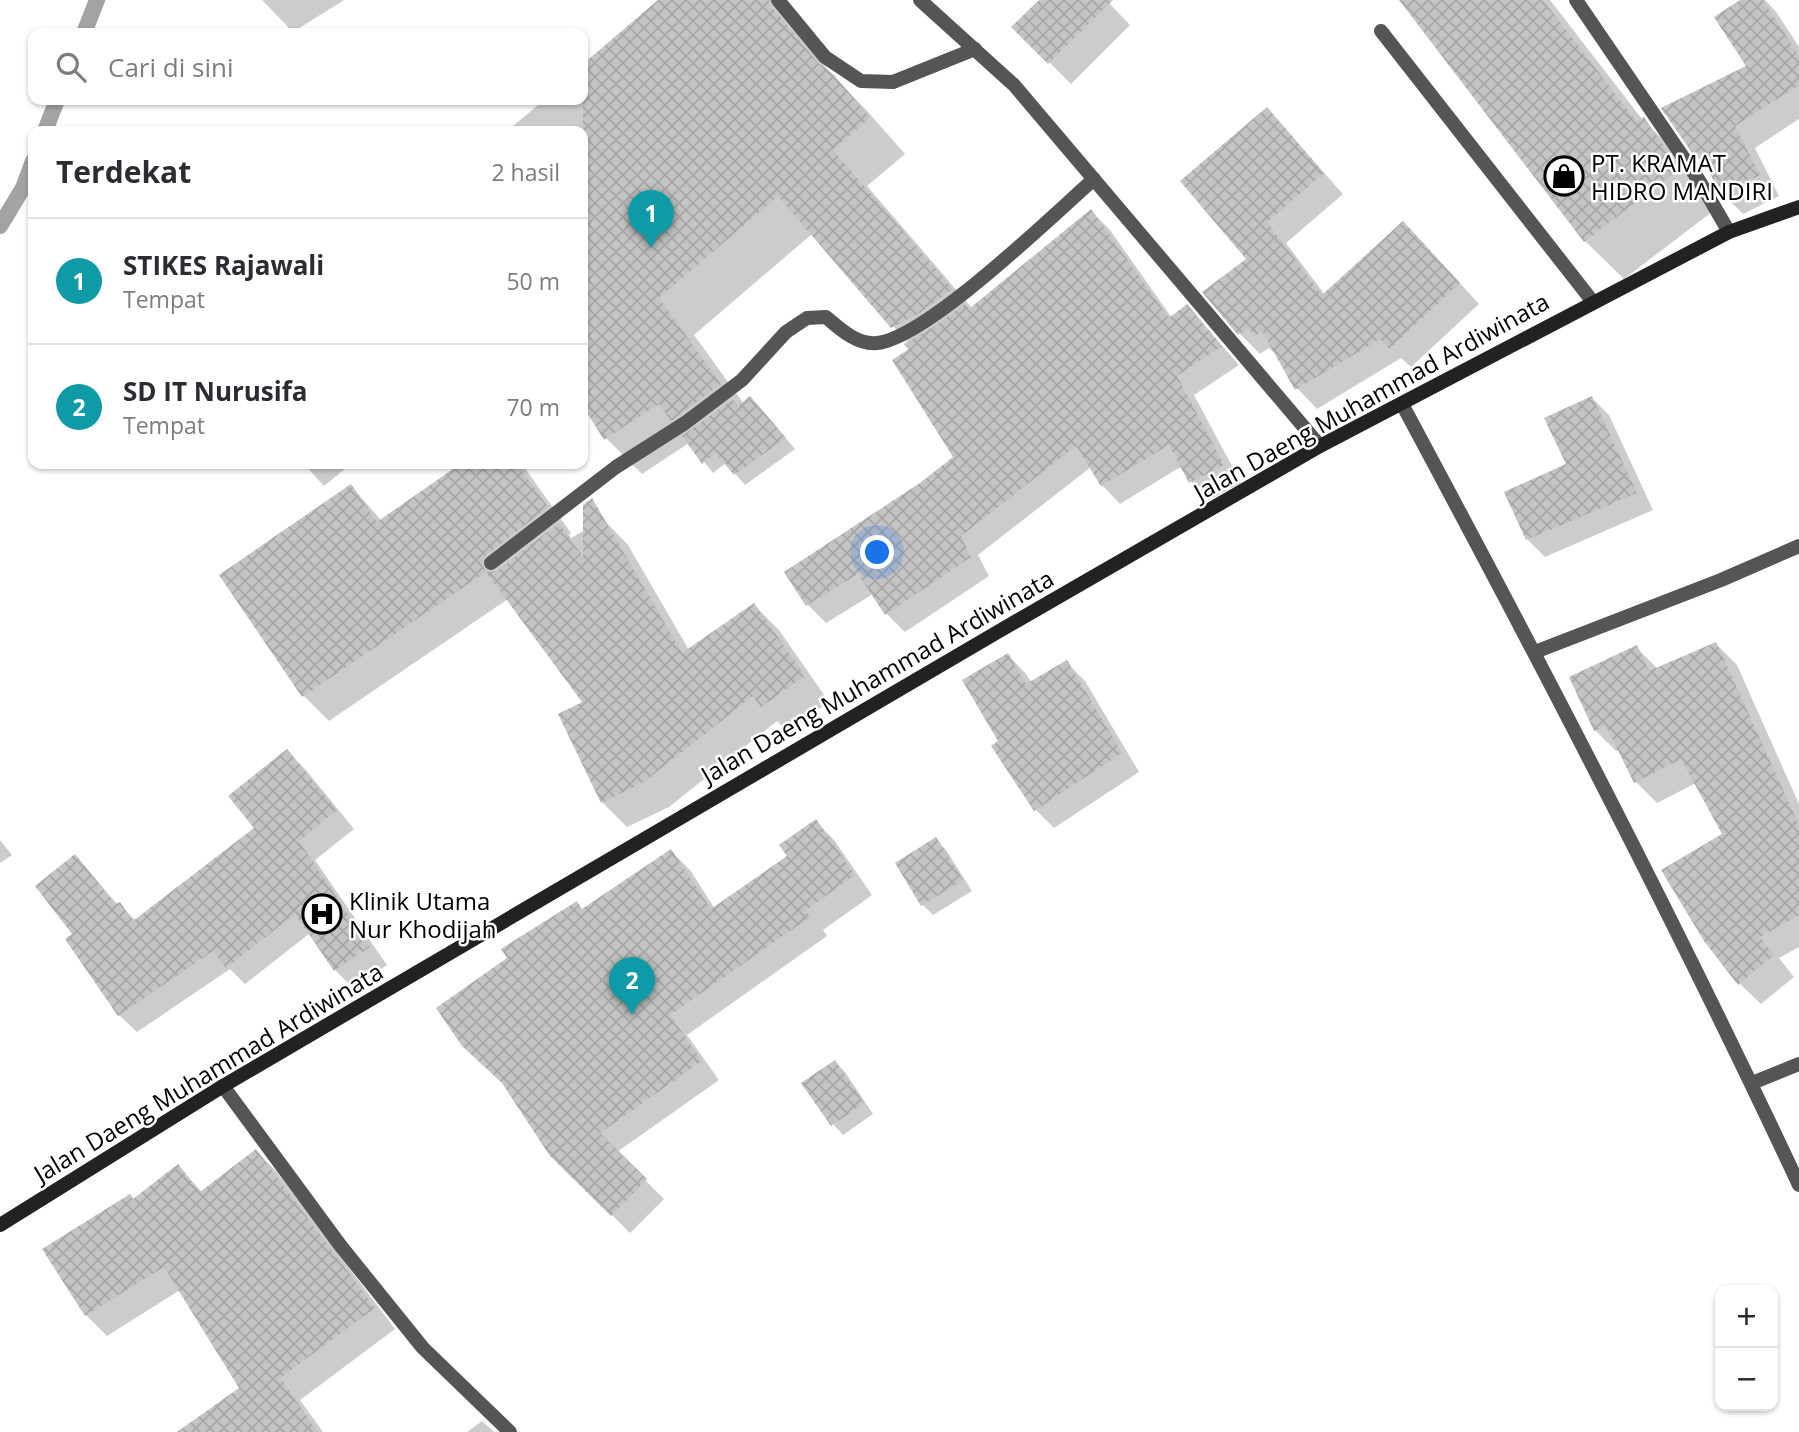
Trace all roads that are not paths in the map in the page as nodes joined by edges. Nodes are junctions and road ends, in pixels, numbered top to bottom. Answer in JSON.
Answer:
{"nodes":[{"id":1,"x":778,"y":0,"type":"edge"},
{"id":2,"x":920,"y":0,"type":"edge"},
{"id":3,"x":1576,"y":0,"type":"edge"},
{"id":4,"x":1381,"y":31,"type":"dead end"},
{"id":5,"x":975,"y":48,"type":"junction"},
{"id":6,"x":1094,"y":179,"type":"junction"},
{"id":7,"x":1799,"y":207,"type":"edge"},
{"id":8,"x":1729,"y":232,"type":"junction"},
{"id":9,"x":1593,"y":302,"type":"junction"},
{"id":10,"x":1402,"y":404,"type":"junction"},
{"id":11,"x":1320,"y":446,"type":"junction"},
{"id":12,"x":1799,"y":546,"type":"edge"},
{"id":13,"x":491,"y":563,"type":"dead end"},
{"id":14,"x":1535,"y":652,"type":"junction"},
{"id":15,"x":1799,"y":1064,"type":"edge"},
{"id":16,"x":1752,"y":1083,"type":"junction"},
{"id":17,"x":223,"y":1086,"type":"junction"},
{"id":18,"x":1799,"y":1185,"type":"edge"},
{"id":19,"x":0,"y":1225,"type":"edge"},
{"id":20,"x":510,"y":1432,"type":"edge"}],
"edges":[{"from":1,"to":5,"type":"street"},
{"from":2,"to":5,"type":"street"},
{"from":3,"to":8,"type":"street"},
{"from":4,"to":9,"type":"street"},
{"from":5,"to":6,"type":"street"},
{"from":6,"to":11,"type":"street"},
{"from":6,"to":13,"type":"street"},
{"from":7,"to":8,"type":"main road","name":"Jalan Daeng Muhammad Ardiwinata"},
{"from":8,"to":9,"type":"main road","name":"Jalan Daeng Muhammad Ardiwinata"},
{"from":9,"to":10,"type":"main road","name":"Jalan Daeng Muhammad Ardiwinata"},
{"from":10,"to":11,"type":"main road","name":"Jalan Daeng Muhammad Ardiwinata"},
{"from":10,"to":14,"type":"street"},
{"from":11,"to":17,"type":"main road","name":"Jalan Daeng Muhammad Ardiwinata"},
{"from":12,"to":14,"type":"street"},
{"from":14,"to":16,"type":"street"},
{"from":15,"to":16,"type":"street"},
{"from":16,"to":18,"type":"street"},
{"from":17,"to":19,"type":"main road","name":"Jalan Daeng Muhammad Ardiwinata"},
{"from":17,"to":20,"type":"street"}]}
